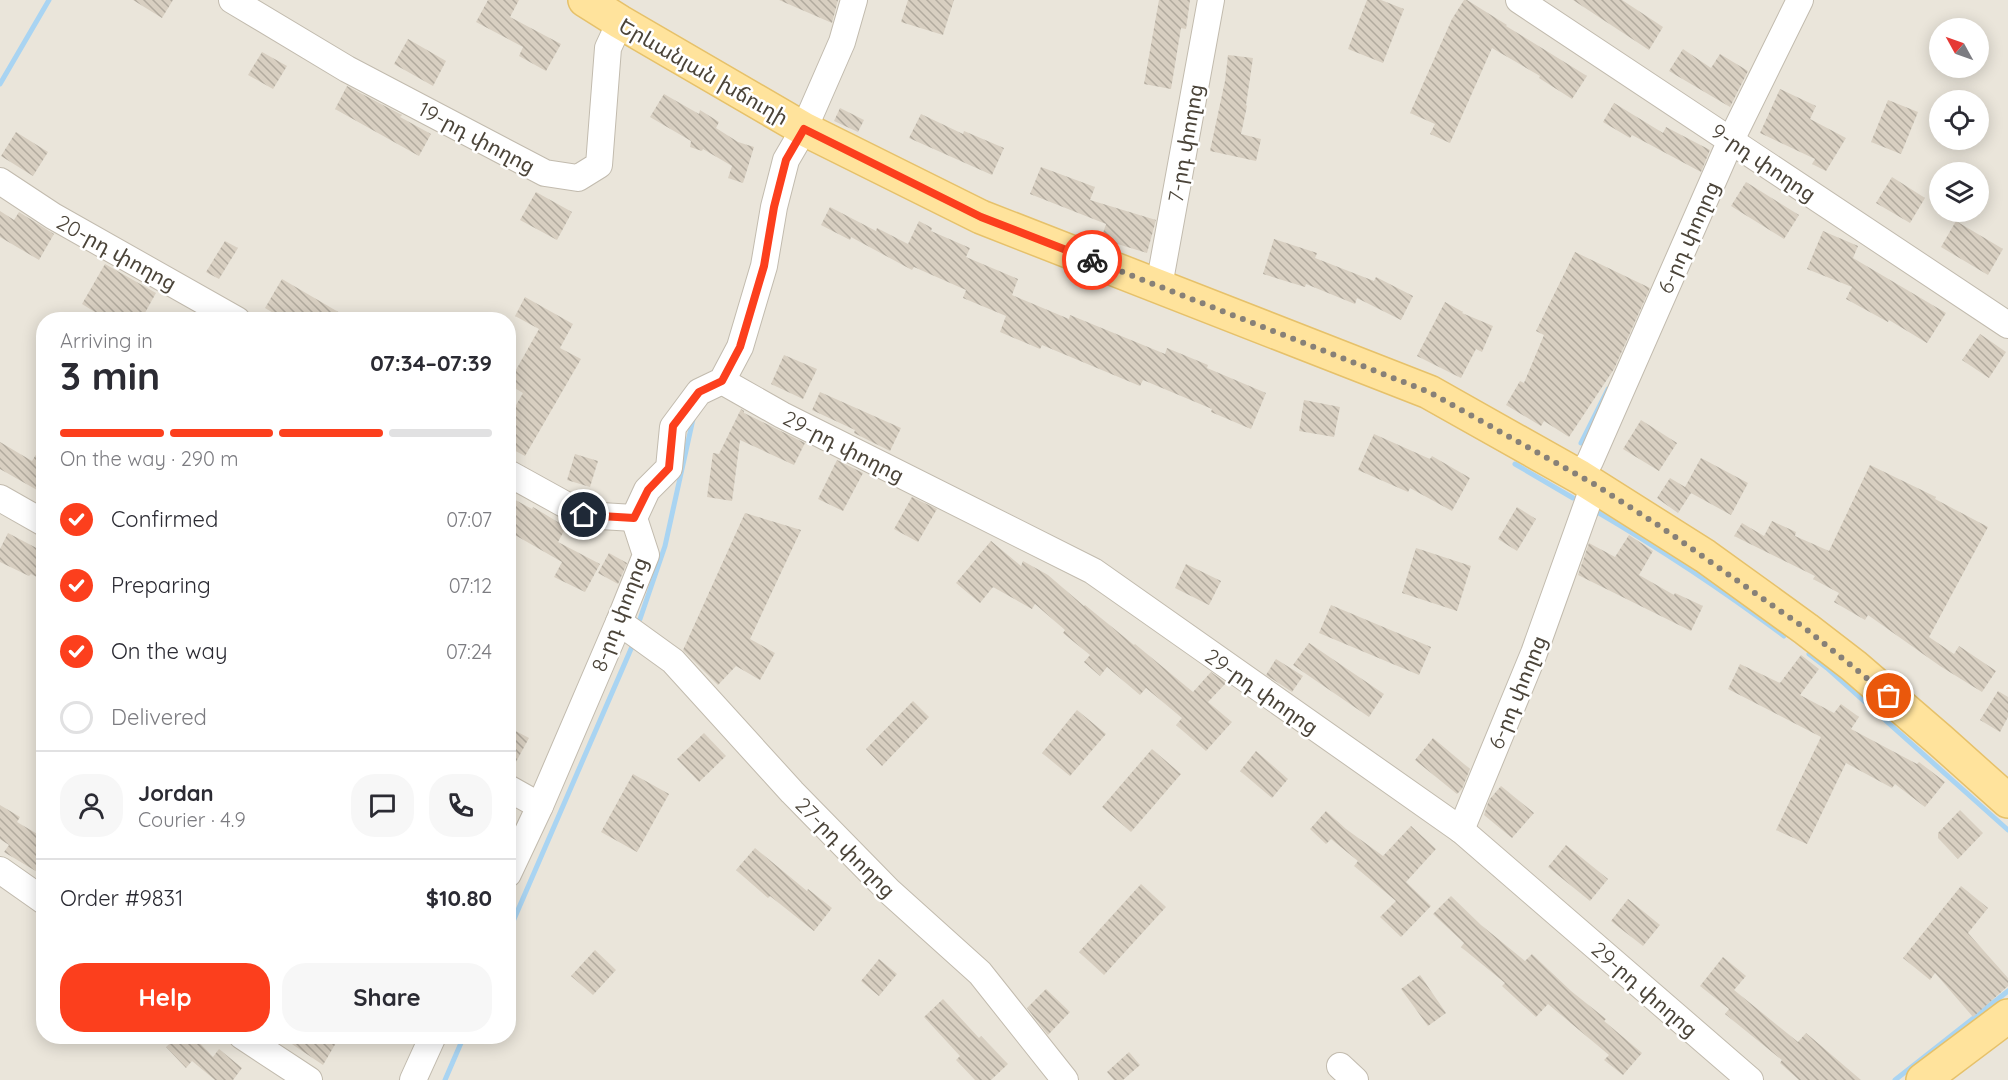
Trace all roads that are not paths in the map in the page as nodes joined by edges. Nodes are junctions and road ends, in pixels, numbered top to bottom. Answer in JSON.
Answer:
{"nodes":[{"id":1,"x":232,"y":0,"type":"edge"},
{"id":2,"x":585,"y":0,"type":"edge"},
{"id":3,"x":854,"y":0,"type":"edge"},
{"id":4,"x":1211,"y":0,"type":"edge"},
{"id":5,"x":1519,"y":0,"type":"edge"},
{"id":6,"x":1800,"y":0,"type":"edge"},
{"id":7,"x":620,"y":22,"type":"junction"},
{"id":8,"x":804,"y":129,"type":"junction"},
{"id":9,"x":1731,"y":140,"type":"junction"},
{"id":10,"x":0,"y":182,"type":"edge"},
{"id":11,"x":1159,"y":286,"type":"junction"},
{"id":12,"x":223,"y":312,"type":"edge"},
{"id":13,"x":2008,"y":325,"type":"edge"},
{"id":14,"x":722,"y":381,"type":"junction"},
{"id":15,"x":516,"y":477,"type":"edge"},
{"id":16,"x":1587,"y":481,"type":"junction"},
{"id":17,"x":0,"y":498,"type":"edge"},
{"id":18,"x":36,"y":518,"type":"edge"},
{"id":19,"x":634,"y":518,"type":"junction"},
{"id":20,"x":619,"y":622,"type":"junction"},
{"id":21,"x":516,"y":792,"type":"edge"},
{"id":22,"x":2008,"y":801,"type":"edge"},
{"id":23,"x":540,"y":806,"type":"junction"},
{"id":24,"x":1461,"y":830,"type":"junction"},
{"id":25,"x":516,"y":857,"type":"edge"},
{"id":26,"x":0,"y":870,"type":"edge"},
{"id":27,"x":36,"y":895,"type":"edge"},
{"id":28,"x":2008,"y":1016,"type":"edge"},
{"id":29,"x":254,"y":1044,"type":"edge"},
{"id":30,"x":429,"y":1044,"type":"edge"},
{"id":31,"x":309,"y":1080,"type":"edge"},
{"id":32,"x":413,"y":1080,"type":"edge"},
{"id":33,"x":1065,"y":1080,"type":"edge"},
{"id":34,"x":1750,"y":1080,"type":"edge"},
{"id":35,"x":1923,"y":1080,"type":"edge"}],
"edges":[{"from":1,"to":7,"type":"street","name":"19-րդ փողոց"},
{"from":2,"to":7,"type":"main road","name":"Երևանյան խճուղի"},
{"from":3,"to":8,"type":"street"},
{"from":4,"to":11,"type":"street","name":"7-րդ փողոց"},
{"from":5,"to":9,"type":"street","name":"9-րդ փողոց"},
{"from":6,"to":9,"type":"street","name":"6-րդ փողոց"},
{"from":7,"to":8,"type":"main road","name":"Երևանյան խճուղի"},
{"from":8,"to":11,"type":"main road","name":"Երևանյան խճուղի"},
{"from":8,"to":14,"type":"street"},
{"from":9,"to":13,"type":"street","name":"9-րդ փողոց"},
{"from":9,"to":16,"type":"street","name":"6-րդ փողոց"},
{"from":10,"to":12,"type":"street","name":"20-րդ փողոց"},
{"from":11,"to":16,"type":"main road","name":"Երևանյան խճուղի"},
{"from":14,"to":19,"type":"street"},
{"from":14,"to":24,"type":"street","name":"29-րդ փողոց"},
{"from":15,"to":19,"type":"street"},
{"from":16,"to":22,"type":"main road","name":"Երևանյան խճուղի"},
{"from":16,"to":24,"type":"street","name":"6-րդ փողոց"},
{"from":17,"to":18,"type":"street"},
{"from":19,"to":20,"type":"street","name":"8-րդ փողոց"},
{"from":20,"to":23,"type":"street","name":"8-րդ փողոց"},
{"from":20,"to":33,"type":"street","name":"27-րդ փողոց"},
{"from":21,"to":23,"type":"street"},
{"from":23,"to":25,"type":"street","name":"8-րդ փողոց"},
{"from":24,"to":34,"type":"street","name":"29-րդ փողոց"},
{"from":26,"to":27,"type":"street"},
{"from":28,"to":35,"type":"main road"},
{"from":29,"to":31,"type":"street"},
{"from":30,"to":32,"type":"street"}]}
